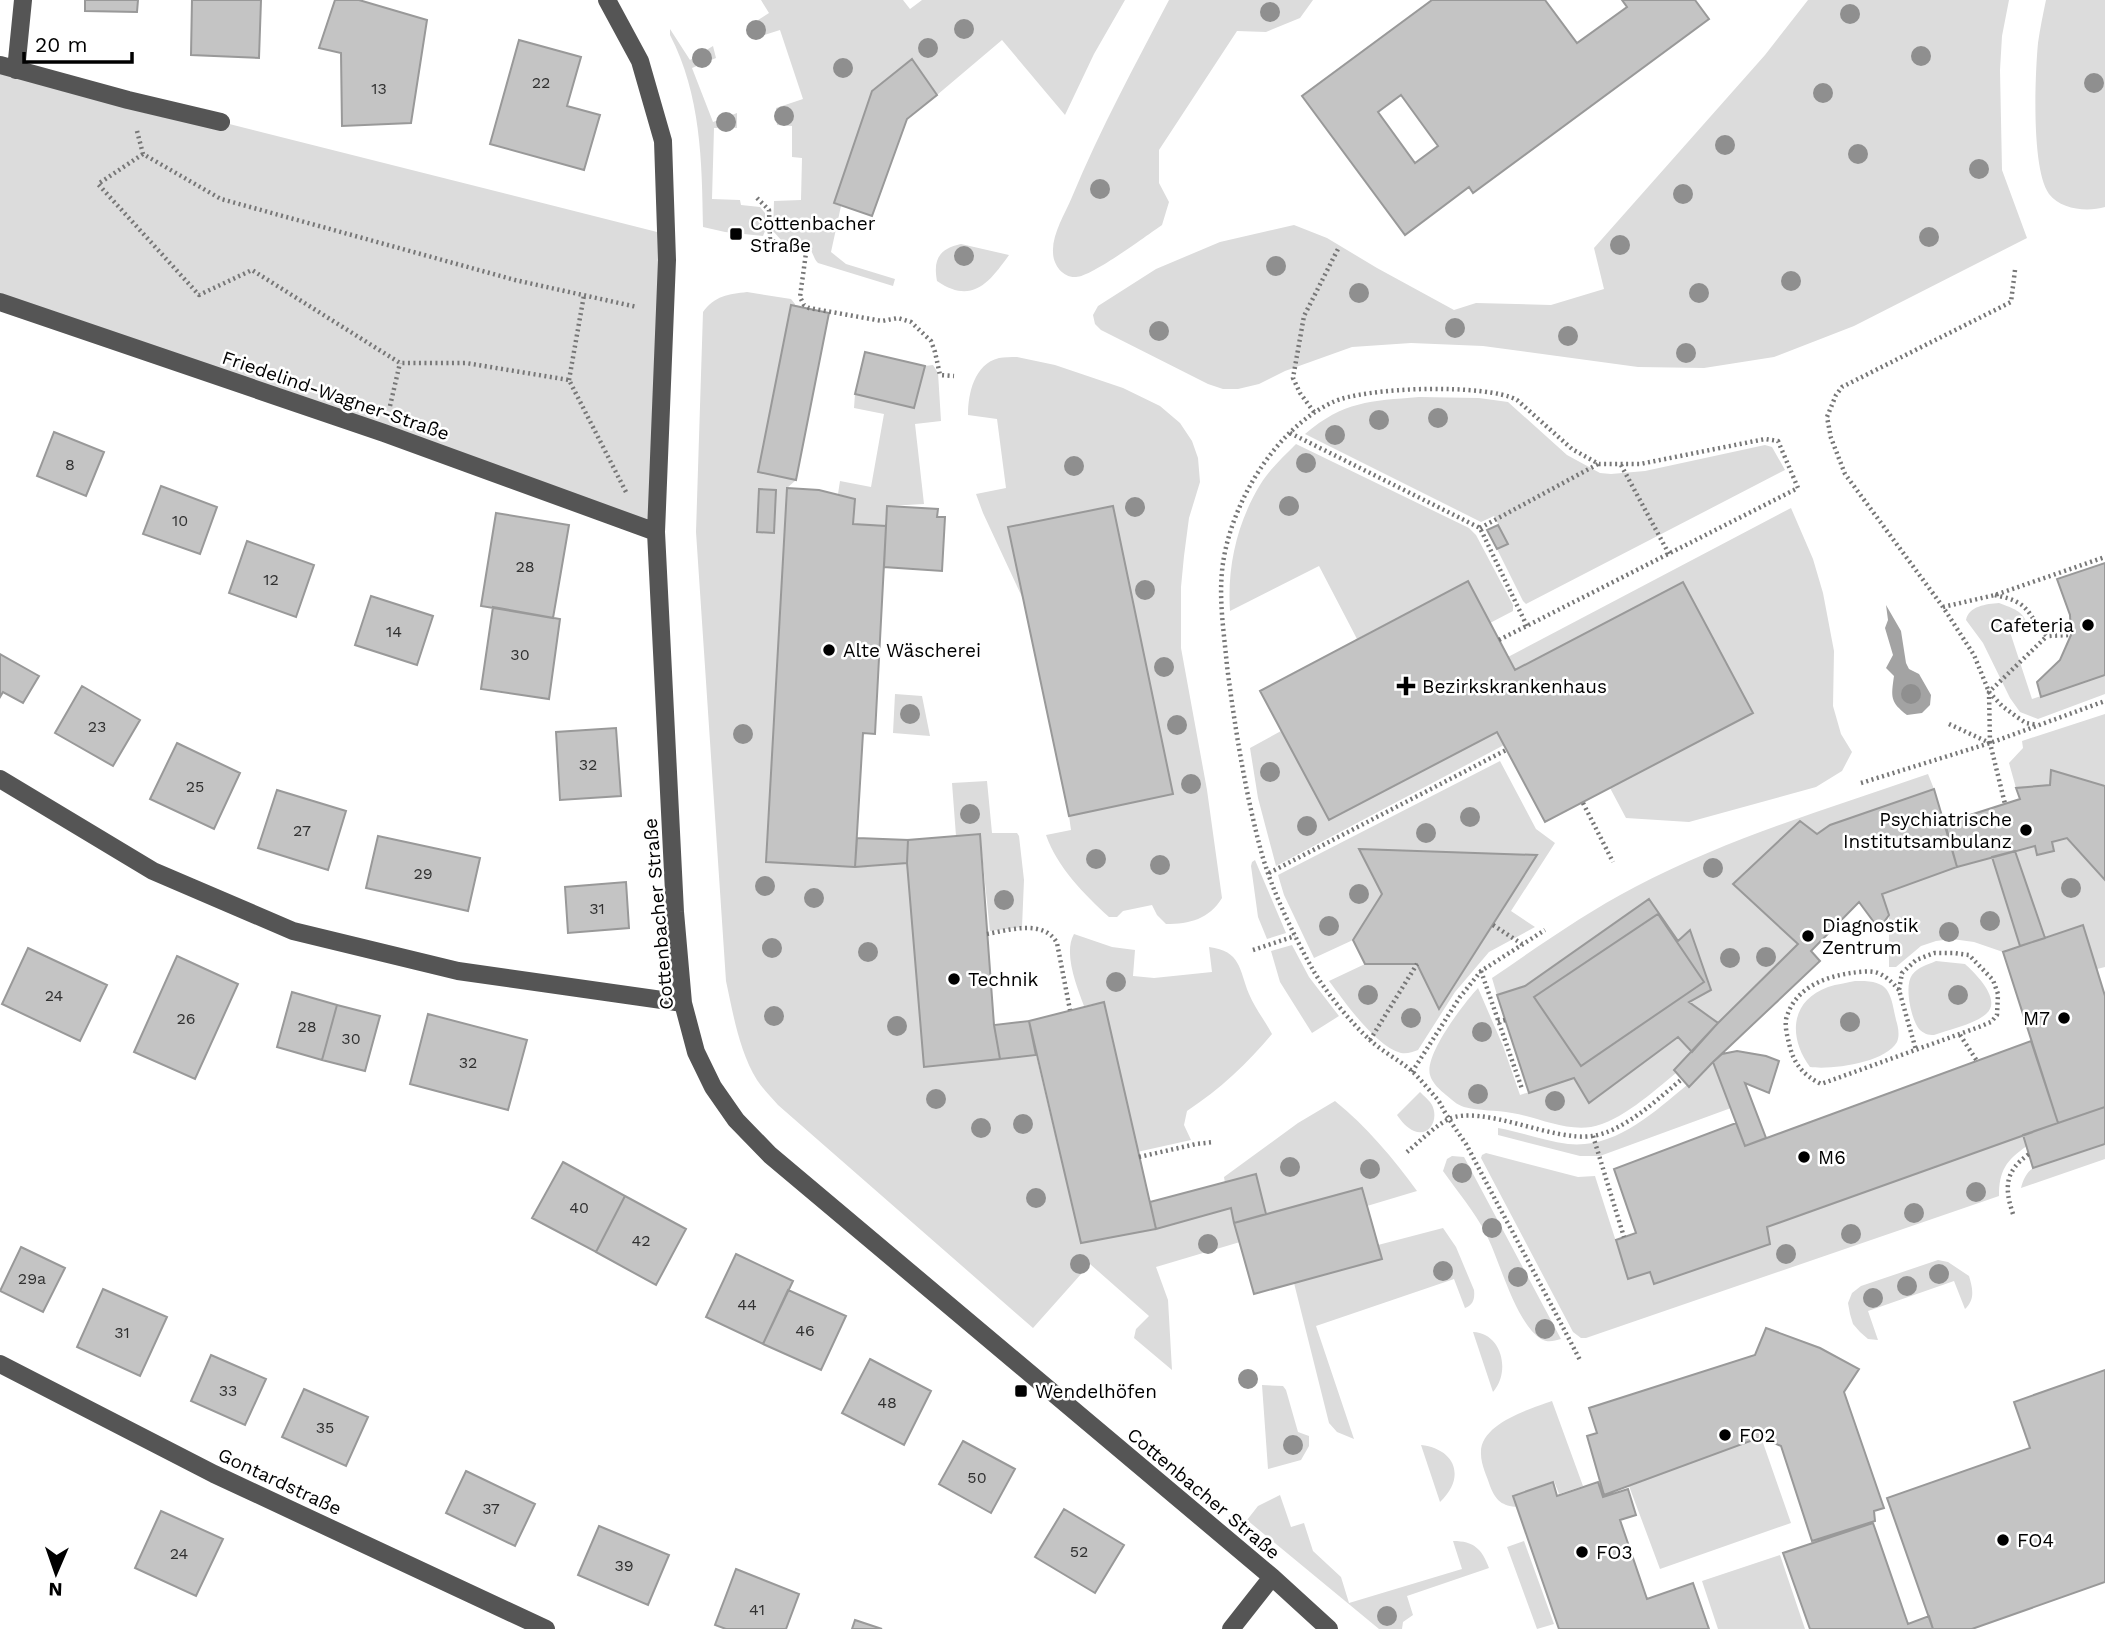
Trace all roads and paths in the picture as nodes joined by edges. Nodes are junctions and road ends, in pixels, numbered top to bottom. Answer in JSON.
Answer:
{"nodes":[{"id":1,"x":23,"y":0,"type":"edge"},
{"id":2,"x":607,"y":0,"type":"edge"},
{"id":3,"x":8,"y":68,"type":"edge"},
{"id":4,"x":128,"y":100,"type":"junction"},
{"id":5,"x":221,"y":121,"type":"dead end"},
{"id":6,"x":143,"y":155,"type":"junction"},
{"id":7,"x":757,"y":198,"type":"dead end"},
{"id":8,"x":1338,"y":249,"type":"dead end"},
{"id":9,"x":2015,"y":270,"type":"dead end"},
{"id":10,"x":584,"y":295,"type":"junction"},
{"id":11,"x":0,"y":302,"type":"edge"},
{"id":12,"x":664,"y":313,"type":"junction"},
{"id":13,"x":400,"y":363,"type":"junction"},
{"id":14,"x":954,"y":376,"type":"dead end"},
{"id":15,"x":569,"y":380,"type":"junction"},
{"id":16,"x":1314,"y":412,"type":"junction"},
{"id":17,"x":384,"y":432,"type":"junction"},
{"id":18,"x":1290,"y":433,"type":"junction"},
{"id":19,"x":1599,"y":464,"type":"junction"},
{"id":20,"x":1620,"y":465,"type":"junction"},
{"id":21,"x":1480,"y":528,"type":"junction"},
{"id":22,"x":650,"y":530,"type":"junction"},
{"id":23,"x":1669,"y":554,"type":"junction"},
{"id":24,"x":2105,"y":557,"type":"edge"},
{"id":25,"x":1995,"y":595,"type":"junction"},
{"id":26,"x":1943,"y":607,"type":"junction"},
{"id":27,"x":1527,"y":626,"type":"junction"},
{"id":28,"x":2071,"y":635,"type":"dead end"},
{"id":29,"x":2047,"y":636,"type":"junction"},
{"id":30,"x":1499,"y":640,"type":"dead end"},
{"id":31,"x":1989,"y":692,"type":"junction"},
{"id":32,"x":2105,"y":701,"type":"edge"},
{"id":33,"x":1949,"y":724,"type":"dead end"},
{"id":34,"x":2038,"y":725,"type":"junction"},
{"id":35,"x":1990,"y":743,"type":"junction"},
{"id":36,"x":1506,"y":750,"type":"dead end"},
{"id":37,"x":0,"y":779,"type":"edge"},
{"id":38,"x":1861,"y":783,"type":"dead end"},
{"id":39,"x":1583,"y":803,"type":"dead end"},
{"id":40,"x":2005,"y":803,"type":"dead end"},
{"id":41,"x":1613,"y":862,"type":"dead end"},
{"id":42,"x":1269,"y":873,"type":"junction"},
{"id":43,"x":1493,"y":925,"type":"dead end"},
{"id":44,"x":1545,"y":930,"type":"dead end"},
{"id":45,"x":988,"y":934,"type":"dead end"},
{"id":46,"x":1295,"y":936,"type":"junction"},
{"id":47,"x":1522,"y":944,"type":"junction"},
{"id":48,"x":1253,"y":950,"type":"dead end"},
{"id":49,"x":1417,"y":964,"type":"dead end"},
{"id":50,"x":1322,"y":970,"type":"dead end"},
{"id":51,"x":1481,"y":971,"type":"junction"},
{"id":52,"x":1315,"y":974,"type":"junction"},
{"id":53,"x":1899,"y":990,"type":"junction"},
{"id":54,"x":683,"y":1003,"type":"junction"},
{"id":55,"x":1070,"y":1010,"type":"dead end"},
{"id":56,"x":1505,"y":1020,"type":"dead end"},
{"id":57,"x":1498,"y":1022,"type":"junction"},
{"id":58,"x":1960,"y":1035,"type":"junction"},
{"id":59,"x":1370,"y":1040,"type":"junction"},
{"id":60,"x":1916,"y":1050,"type":"junction"},
{"id":61,"x":1977,"y":1061,"type":"dead end"},
{"id":62,"x":1412,"y":1072,"type":"junction"},
{"id":63,"x":1682,"y":1079,"type":"dead end"},
{"id":64,"x":1522,"y":1089,"type":"dead end"},
{"id":65,"x":1449,"y":1119,"type":"junction"},
{"id":66,"x":1593,"y":1136,"type":"junction"},
{"id":67,"x":1214,"y":1142,"type":"dead end"},
{"id":68,"x":1407,"y":1152,"type":"dead end"},
{"id":69,"x":2029,"y":1154,"type":"dead end"},
{"id":70,"x":1139,"y":1157,"type":"dead end"},
{"id":71,"x":2013,"y":1214,"type":"dead end"},
{"id":72,"x":1624,"y":1237,"type":"dead end"},
{"id":73,"x":1581,"y":1362,"type":"dead end"},
{"id":74,"x":0,"y":1364,"type":"edge"},
{"id":75,"x":1272,"y":1577,"type":"junction"},
{"id":76,"x":546,"y":1629,"type":"edge"},
{"id":77,"x":1231,"y":1629,"type":"edge"},
{"id":78,"x":1329,"y":1629,"type":"edge"}],
"edges":[{"from":1,"to":3,"type":"street"},
{"from":2,"to":12,"type":"street","name":"Cottenbacher Straße"},
{"from":3,"to":4,"type":"street"},
{"from":4,"to":5,"type":"street"},
{"from":4,"to":6,"type":"path"},
{"from":6,"to":10,"type":"path"},
{"from":6,"to":13,"type":"path"},
{"from":7,"to":14,"type":"path"},
{"from":8,"to":16,"type":"path"},
{"from":9,"to":26,"type":"path"},
{"from":10,"to":12,"type":"path"},
{"from":10,"to":15,"type":"path"},
{"from":11,"to":17,"type":"street","name":"Friedelind-Wagner-Straße"},
{"from":12,"to":22,"type":"street","name":"Cottenbacher Straße"},
{"from":13,"to":15,"type":"path"},
{"from":13,"to":17,"type":"path"},
{"from":15,"to":22,"type":"path"},
{"from":16,"to":18,"type":"path"},
{"from":16,"to":19,"type":"path"},
{"from":17,"to":22,"type":"street","name":"Friedelind-Wagner-Straße"},
{"from":18,"to":21,"type":"path"},
{"from":18,"to":42,"type":"path"},
{"from":19,"to":20,"type":"path"},
{"from":19,"to":21,"type":"path"},
{"from":20,"to":23,"type":"path"},
{"from":20,"to":23,"type":"path"},
{"from":21,"to":27,"type":"path"},
{"from":22,"to":54,"type":"street","name":"Cottenbacher Straße"},
{"from":23,"to":27,"type":"path"},
{"from":24,"to":25,"type":"path"},
{"from":25,"to":26,"type":"path"},
{"from":25,"to":29,"type":"path"},
{"from":26,"to":31,"type":"path"},
{"from":27,"to":30,"type":"path"},
{"from":28,"to":29,"type":"path"},
{"from":29,"to":31,"type":"path"},
{"from":31,"to":34,"type":"path"},
{"from":31,"to":35,"type":"path"},
{"from":32,"to":34,"type":"path"},
{"from":33,"to":35,"type":"path"},
{"from":34,"to":35,"type":"path"},
{"from":35,"to":38,"type":"path"},
{"from":35,"to":40,"type":"path"},
{"from":36,"to":42,"type":"path"},
{"from":37,"to":54,"type":"street"},
{"from":39,"to":41,"type":"path"},
{"from":42,"to":46,"type":"path"},
{"from":43,"to":47,"type":"path"},
{"from":44,"to":47,"type":"path"},
{"from":45,"to":55,"type":"path"},
{"from":46,"to":48,"type":"path"},
{"from":46,"to":52,"type":"path"},
{"from":47,"to":51,"type":"path"},
{"from":49,"to":59,"type":"path"},
{"from":50,"to":52,"type":"path"},
{"from":51,"to":57,"type":"path"},
{"from":51,"to":62,"type":"path"},
{"from":52,"to":59,"type":"path"},
{"from":53,"to":58,"type":"path"},
{"from":53,"to":60,"type":"path"},
{"from":53,"to":60,"type":"path"},
{"from":54,"to":75,"type":"street","name":"Cottenbacher Straße"},
{"from":56,"to":57,"type":"path"},
{"from":57,"to":64,"type":"path"},
{"from":58,"to":60,"type":"path"},
{"from":58,"to":61,"type":"path"},
{"from":59,"to":62,"type":"path"},
{"from":62,"to":65,"type":"path"},
{"from":63,"to":66,"type":"path"},
{"from":65,"to":66,"type":"path"},
{"from":65,"to":68,"type":"path"},
{"from":65,"to":73,"type":"path"},
{"from":66,"to":72,"type":"path"},
{"from":67,"to":70,"type":"path"},
{"from":69,"to":71,"type":"path"},
{"from":74,"to":76,"type":"street","name":"Gontardstraße"},
{"from":75,"to":77,"type":"street"},
{"from":75,"to":78,"type":"street"}]}
